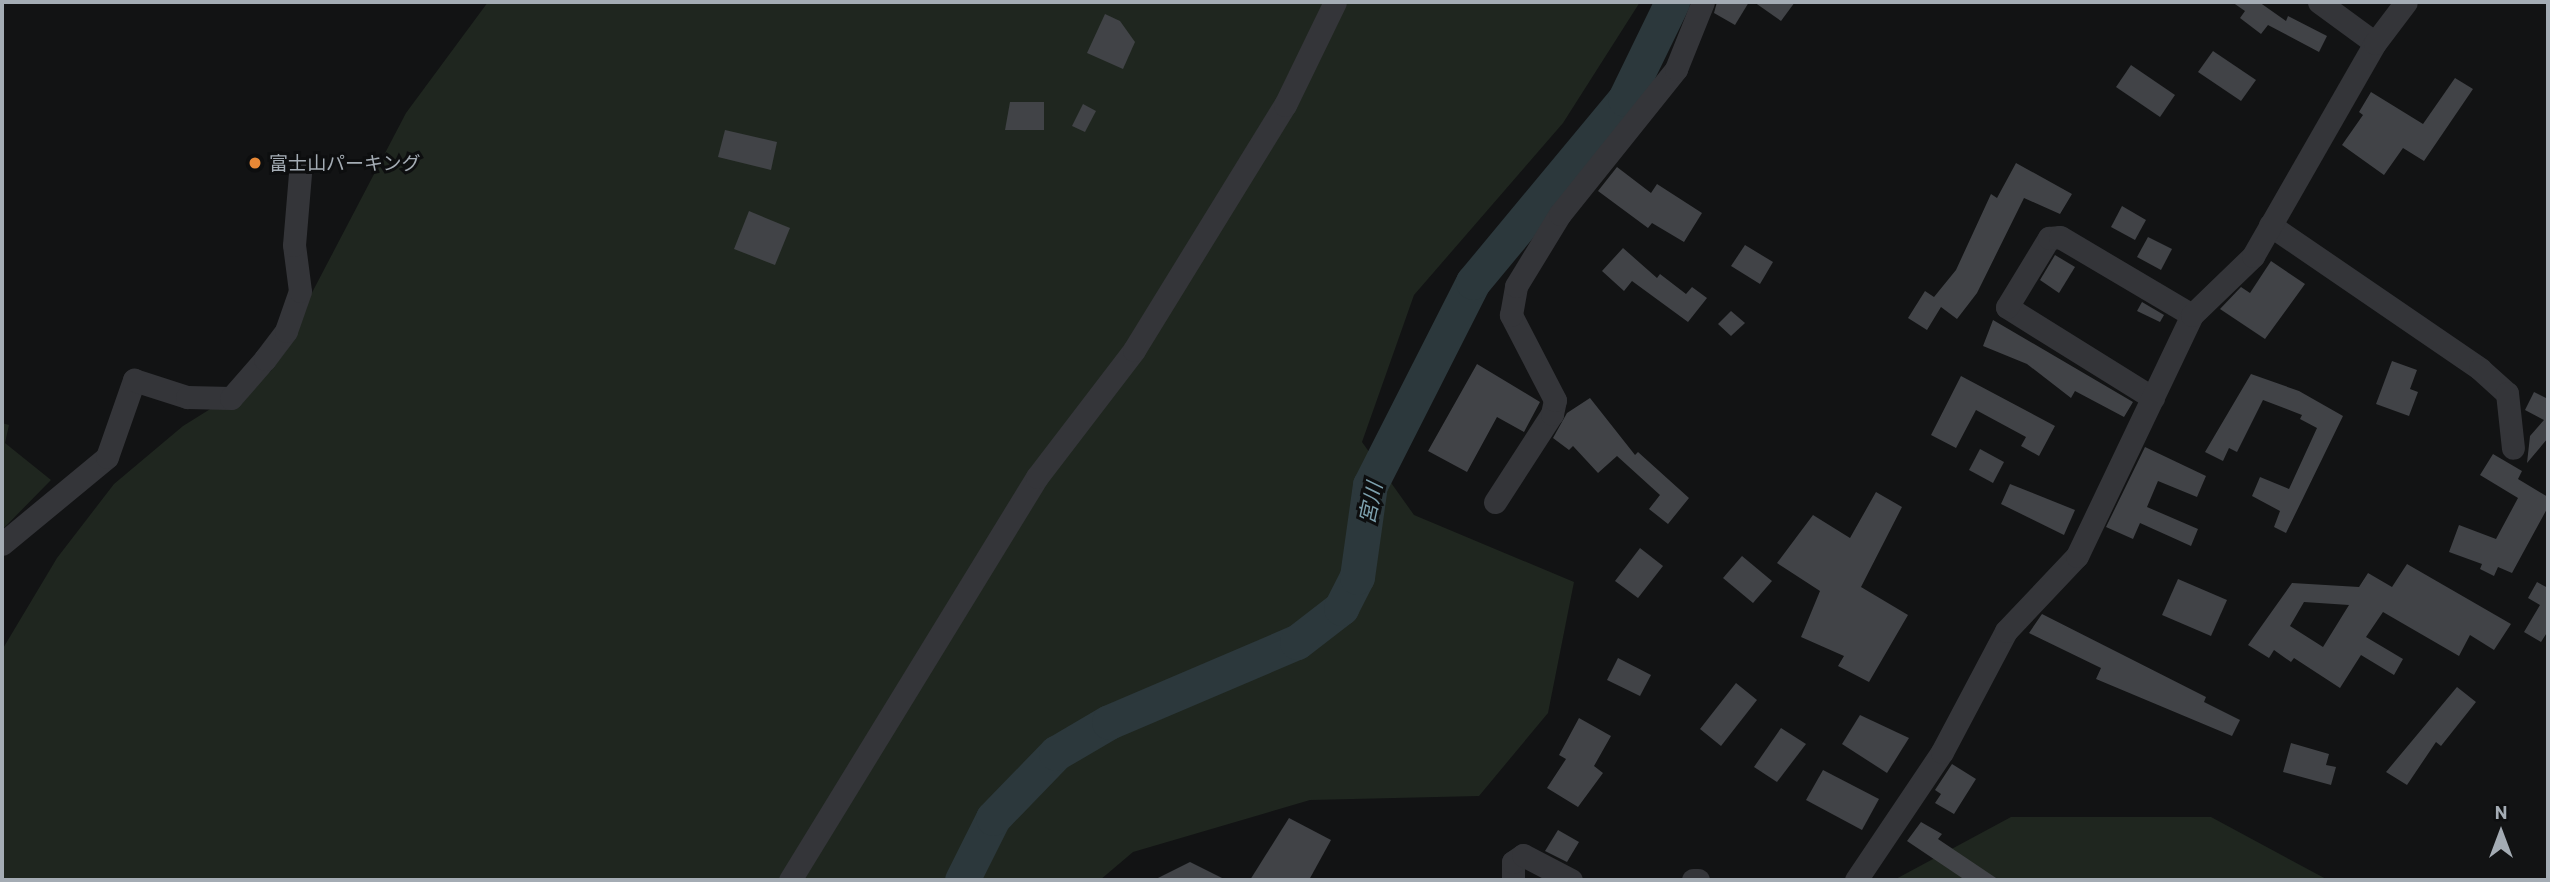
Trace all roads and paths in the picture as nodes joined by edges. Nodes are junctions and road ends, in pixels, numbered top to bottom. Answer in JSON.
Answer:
{"nodes":[{"id":1,"x":1335,"y":2,"type":"edge"},
{"id":2,"x":1703,"y":2,"type":"edge"},
{"id":3,"x":2319,"y":2,"type":"edge"},
{"id":4,"x":2406,"y":2,"type":"edge"},
{"id":5,"x":2375,"y":43,"type":"junction"},
{"id":6,"x":300,"y":173,"type":"dead end"},
{"id":7,"x":2270,"y":225,"type":"junction"},
{"id":8,"x":2192,"y":315,"type":"junction"},
{"id":9,"x":2153,"y":398,"type":"junction"},
{"id":10,"x":2513,"y":447,"type":"dead end"},
{"id":11,"x":1495,"y":502,"type":"dead end"},
{"id":12,"x":2,"y":544,"type":"edge"},
{"id":13,"x":790,"y":880,"type":"edge"},
{"id":14,"x":1513,"y":880,"type":"edge"},
{"id":15,"x":1571,"y":880,"type":"edge"},
{"id":16,"x":1856,"y":880,"type":"edge"}],
"edges":[{"from":1,"to":13,"type":"street"},
{"from":2,"to":11,"type":"street"},
{"from":3,"to":5,"type":"street"},
{"from":4,"to":5,"type":"street"},
{"from":5,"to":7,"type":"street"},
{"from":6,"to":12,"type":"street"},
{"from":7,"to":8,"type":"street"},
{"from":7,"to":10,"type":"street"},
{"from":8,"to":9,"type":"street"},
{"from":8,"to":9,"type":"street"},
{"from":9,"to":16,"type":"street"},
{"from":14,"to":15,"type":"street"}]}
